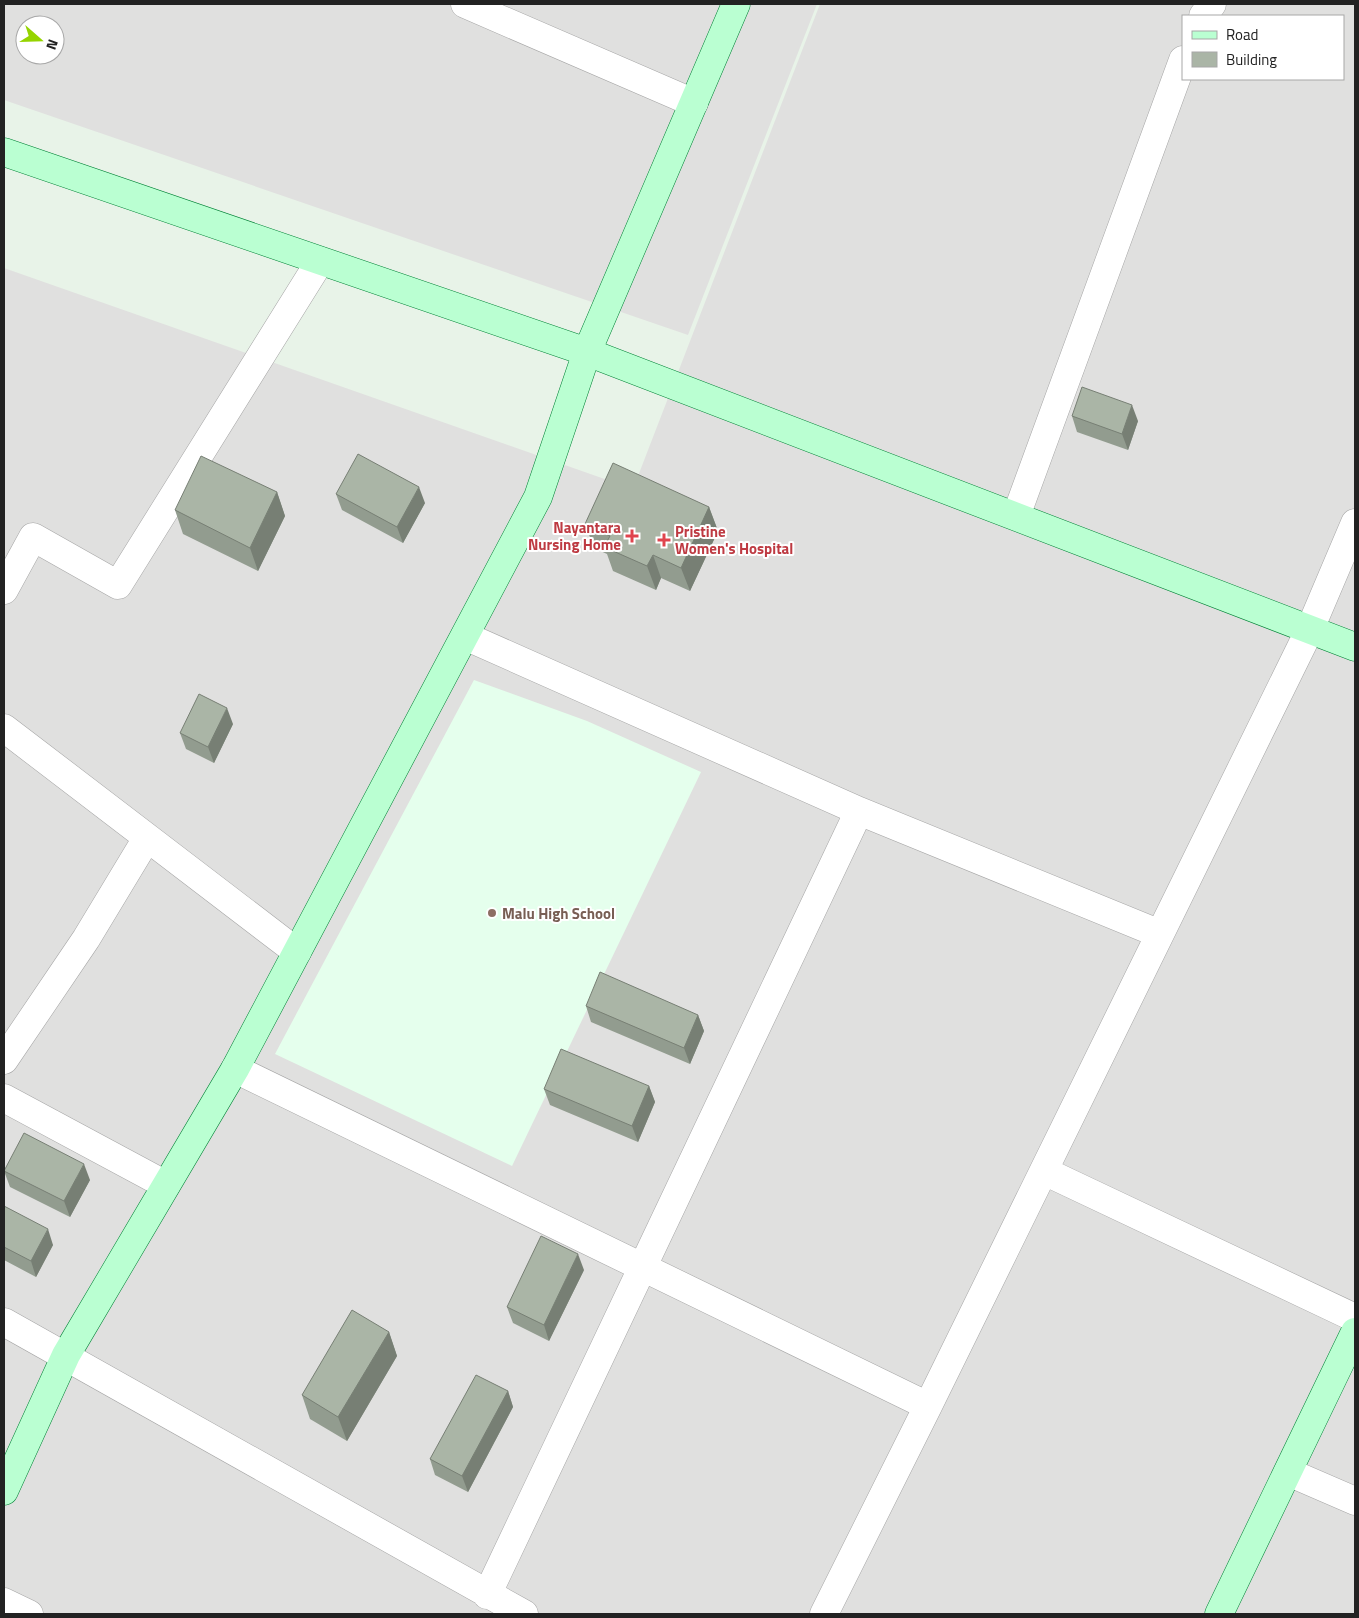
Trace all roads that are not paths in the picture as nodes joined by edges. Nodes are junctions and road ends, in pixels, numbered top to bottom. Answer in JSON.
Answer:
{"nodes":[{"id":1,"x":465,"y":4,"type":"edge"},
{"id":2,"x":736,"y":4,"type":"edge"},
{"id":3,"x":1212,"y":4,"type":"edge"},
{"id":4,"x":1205,"y":15,"type":"edge"},
{"id":5,"x":1182,"y":63,"type":"edge"},
{"id":6,"x":694,"y":103,"type":"junction"},
{"id":7,"x":4,"y":152,"type":"edge"},
{"id":8,"x":320,"y":261,"type":"junction"},
{"id":9,"x":587,"y":352,"type":"junction"},
{"id":10,"x":1016,"y":516,"type":"junction"},
{"id":11,"x":1355,"y":523,"type":"edge"},
{"id":12,"x":4,"y":590,"type":"edge"},
{"id":13,"x":1310,"y":629,"type":"junction"},
{"id":14,"x":465,"y":636,"type":"junction"},
{"id":15,"x":1355,"y":647,"type":"edge"},
{"id":16,"x":4,"y":728,"type":"edge"},
{"id":17,"x":859,"y":811,"type":"junction"},
{"id":18,"x":147,"y":838,"type":"junction"},
{"id":19,"x":1160,"y":934,"type":"junction"},
{"id":20,"x":297,"y":952,"type":"junction"},
{"id":21,"x":4,"y":1060,"type":"edge"},
{"id":22,"x":235,"y":1069,"type":"junction"},
{"id":23,"x":4,"y":1098,"type":"edge"},
{"id":24,"x":1044,"y":1170,"type":"junction"},
{"id":25,"x":166,"y":1185,"type":"junction"},
{"id":26,"x":643,"y":1267,"type":"junction"},
{"id":27,"x":1355,"y":1318,"type":"edge"},
{"id":28,"x":4,"y":1322,"type":"edge"},
{"id":29,"x":1355,"y":1332,"type":"edge"},
{"id":30,"x":66,"y":1355,"type":"junction"},
{"id":31,"x":928,"y":1406,"type":"junction"},
{"id":32,"x":1288,"y":1472,"type":"junction"},
{"id":33,"x":4,"y":1491,"type":"edge"},
{"id":34,"x":1355,"y":1501,"type":"edge"},
{"id":35,"x":487,"y":1595,"type":"junction"},
{"id":36,"x":4,"y":1602,"type":"edge"},
{"id":37,"x":29,"y":1614,"type":"edge"},
{"id":38,"x":524,"y":1614,"type":"edge"},
{"id":39,"x":824,"y":1614,"type":"edge"},
{"id":40,"x":1219,"y":1614,"type":"edge"}],
"edges":[{"from":1,"to":6,"type":"street"},
{"from":2,"to":6,"type":"street"},
{"from":3,"to":4,"type":"street"},
{"from":5,"to":10,"type":"street"},
{"from":6,"to":9,"type":"street"},
{"from":7,"to":8,"type":"street"},
{"from":8,"to":9,"type":"street"},
{"from":8,"to":12,"type":"street"},
{"from":9,"to":10,"type":"street"},
{"from":9,"to":14,"type":"street"},
{"from":10,"to":13,"type":"street"},
{"from":11,"to":13,"type":"street"},
{"from":13,"to":15,"type":"street"},
{"from":13,"to":19,"type":"street"},
{"from":14,"to":17,"type":"street"},
{"from":14,"to":20,"type":"street"},
{"from":16,"to":18,"type":"street"},
{"from":17,"to":19,"type":"street"},
{"from":17,"to":26,"type":"street"},
{"from":18,"to":20,"type":"street"},
{"from":18,"to":21,"type":"street"},
{"from":19,"to":24,"type":"street"},
{"from":20,"to":22,"type":"street"},
{"from":22,"to":25,"type":"street"},
{"from":22,"to":26,"type":"street"},
{"from":23,"to":25,"type":"street"},
{"from":24,"to":27,"type":"street"},
{"from":24,"to":31,"type":"street"},
{"from":25,"to":30,"type":"street"},
{"from":26,"to":31,"type":"street"},
{"from":26,"to":35,"type":"street"},
{"from":28,"to":30,"type":"street"},
{"from":29,"to":32,"type":"street"},
{"from":30,"to":33,"type":"street"},
{"from":30,"to":35,"type":"street"},
{"from":31,"to":39,"type":"street"},
{"from":32,"to":34,"type":"street"},
{"from":32,"to":40,"type":"street"},
{"from":35,"to":38,"type":"street"},
{"from":36,"to":37,"type":"street"}]}
